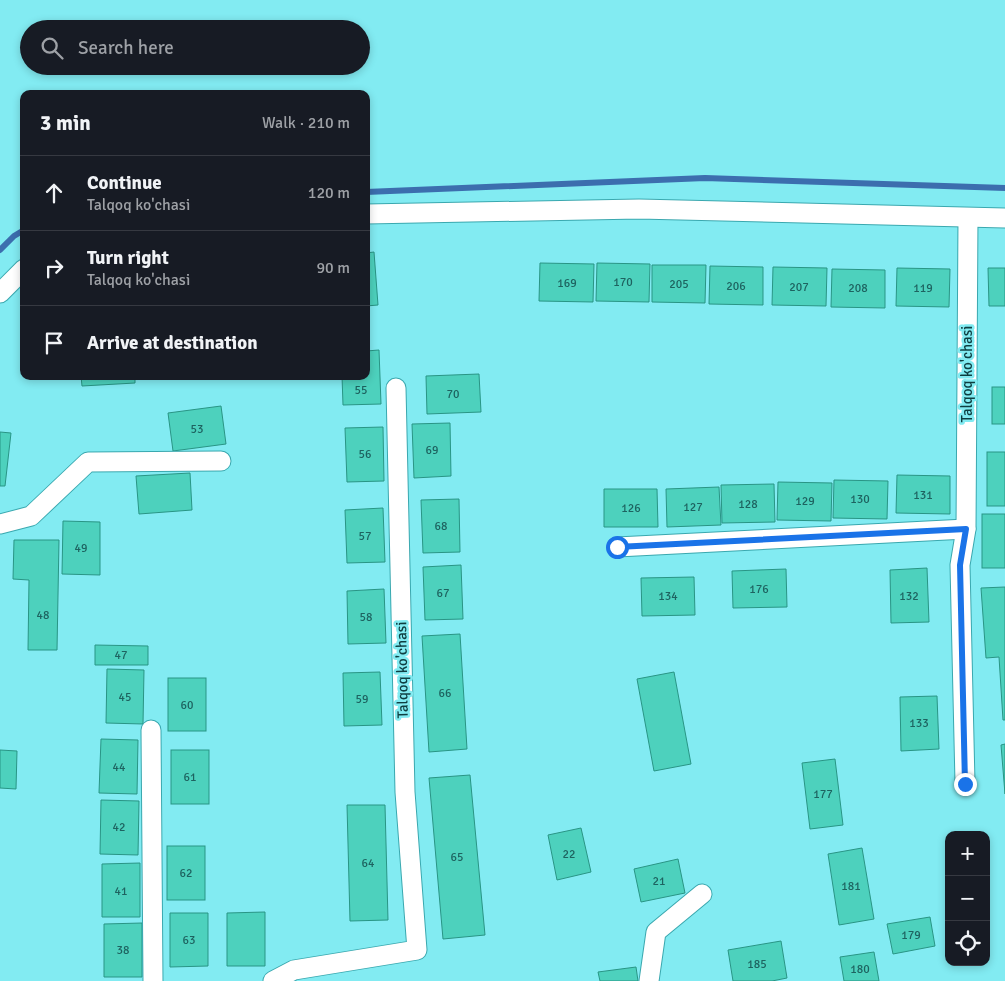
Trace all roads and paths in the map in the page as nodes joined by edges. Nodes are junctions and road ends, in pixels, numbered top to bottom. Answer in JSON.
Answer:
{"nodes":[{"id":1,"x":370,"y":214,"type":"edge"},
{"id":2,"x":968,"y":218,"type":"junction"},
{"id":3,"x":1005,"y":218,"type":"edge"},
{"id":4,"x":20,"y":272,"type":"edge"},
{"id":5,"x":0,"y":293,"type":"edge"},
{"id":6,"x":396,"y":388,"type":"dead end"},
{"id":7,"x":220,"y":461,"type":"dead end"},
{"id":8,"x":0,"y":524,"type":"edge"},
{"id":9,"x":966,"y":529,"type":"junction"},
{"id":10,"x":617,"y":547,"type":"dead end"},
{"id":11,"x":151,"y":730,"type":"dead end"},
{"id":12,"x":965,"y":784,"type":"dead end"},
{"id":13,"x":702,"y":894,"type":"dead end"},
{"id":14,"x":153,"y":981,"type":"edge"},
{"id":15,"x":274,"y":981,"type":"edge"},
{"id":16,"x":649,"y":981,"type":"edge"}],
"edges":[{"from":1,"to":2,"type":"street"},
{"from":2,"to":3,"type":"street"},
{"from":2,"to":9,"type":"street","name":"Talqoq ko'chasi"},
{"from":4,"to":5,"type":"street"},
{"from":6,"to":15,"type":"street","name":"Talqoq ko'chasi"},
{"from":7,"to":8,"type":"street"},
{"from":9,"to":10,"type":"street"},
{"from":9,"to":12,"type":"street","name":"Talqoq ko'chasi"},
{"from":11,"to":14,"type":"street"},
{"from":13,"to":16,"type":"street"}]}
